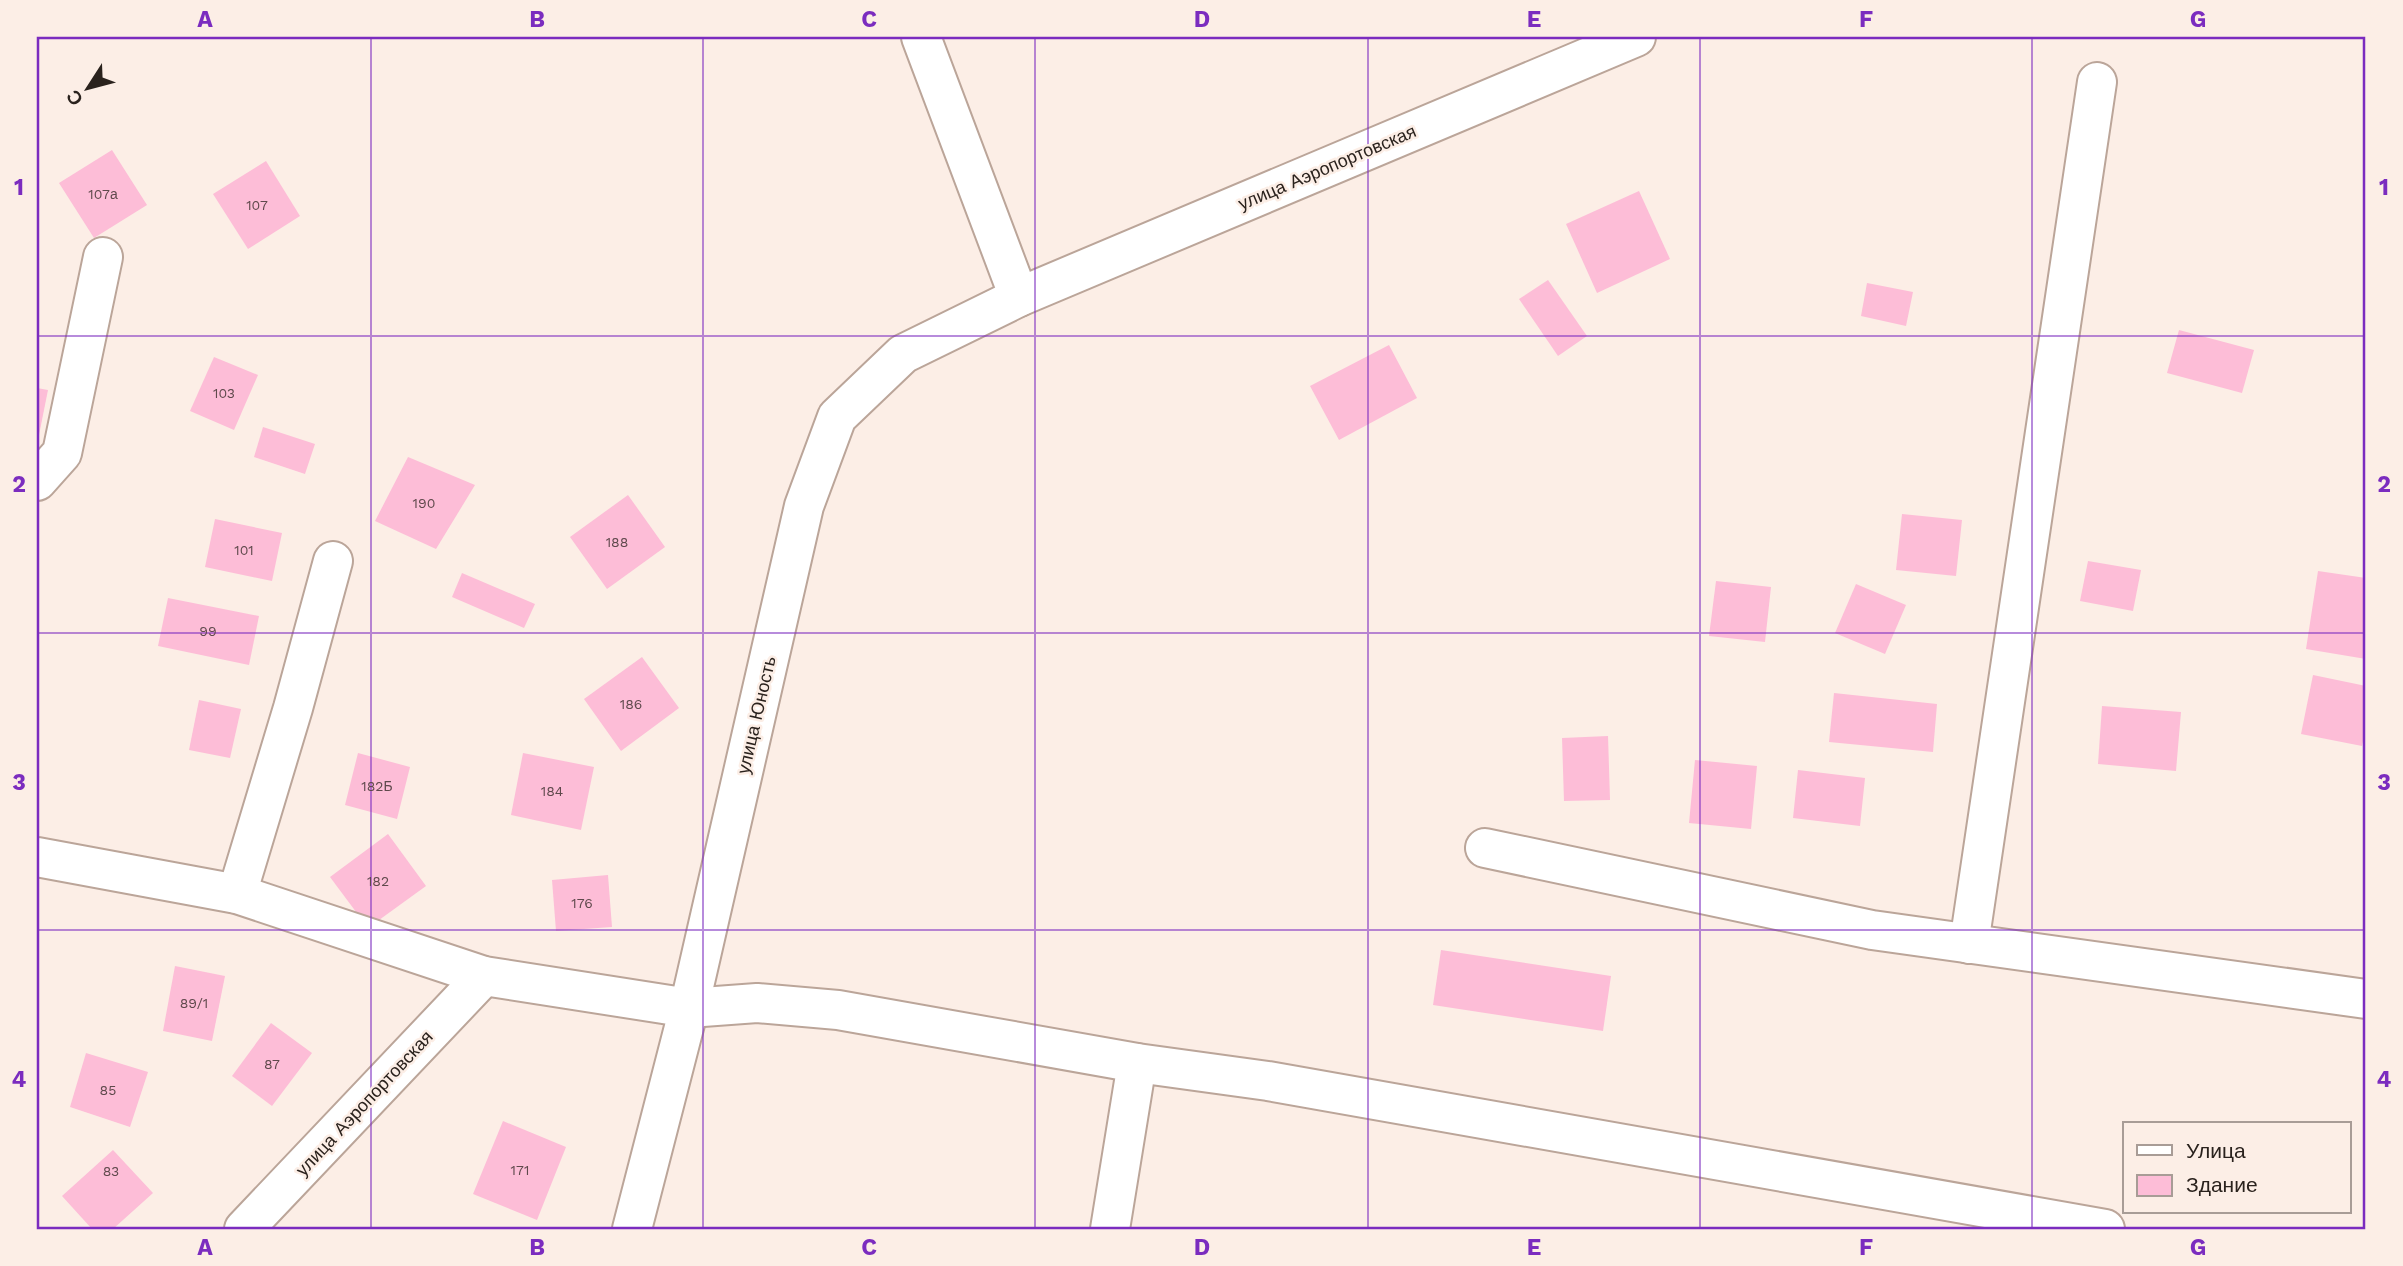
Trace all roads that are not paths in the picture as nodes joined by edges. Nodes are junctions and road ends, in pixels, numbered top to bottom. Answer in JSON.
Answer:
{"nodes":[{"id":1,"x":921,"y":37,"type":"edge"},
{"id":2,"x":1636,"y":37,"type":"edge"},
{"id":3,"x":2097,"y":82,"type":"dead end"},
{"id":4,"x":103,"y":257,"type":"dead end"},
{"id":5,"x":1018,"y":297,"type":"junction"},
{"id":6,"x":37,"y":481,"type":"edge"},
{"id":7,"x":332,"y":561,"type":"dead end"},
{"id":8,"x":1485,"y":848,"type":"dead end"},
{"id":9,"x":37,"y":856,"type":"edge"},
{"id":10,"x":237,"y":894,"type":"junction"},
{"id":11,"x":1969,"y":944,"type":"junction"},
{"id":12,"x":484,"y":976,"type":"junction"},
{"id":13,"x":2366,"y":999,"type":"edge"},
{"id":14,"x":689,"y":1008,"type":"junction"},
{"id":15,"x":1137,"y":1063,"type":"junction"},
{"id":16,"x":244,"y":1229,"type":"edge"},
{"id":17,"x":632,"y":1229,"type":"edge"},
{"id":18,"x":1110,"y":1229,"type":"edge"},
{"id":19,"x":2105,"y":1229,"type":"edge"}],
"edges":[{"from":1,"to":5,"type":"street"},
{"from":2,"to":5,"type":"street","name":"улица Аэропортовская"},
{"from":3,"to":11,"type":"street"},
{"from":4,"to":6,"type":"street"},
{"from":5,"to":14,"type":"street","name":"улица Юность"},
{"from":7,"to":10,"type":"street"},
{"from":8,"to":11,"type":"street"},
{"from":9,"to":10,"type":"street"},
{"from":10,"to":12,"type":"street"},
{"from":11,"to":13,"type":"street"},
{"from":12,"to":14,"type":"street"},
{"from":12,"to":16,"type":"street","name":"улица Аэропортовская"},
{"from":14,"to":15,"type":"street"},
{"from":14,"to":17,"type":"street","name":"улица Юность"},
{"from":15,"to":18,"type":"street"},
{"from":15,"to":19,"type":"street"}]}
